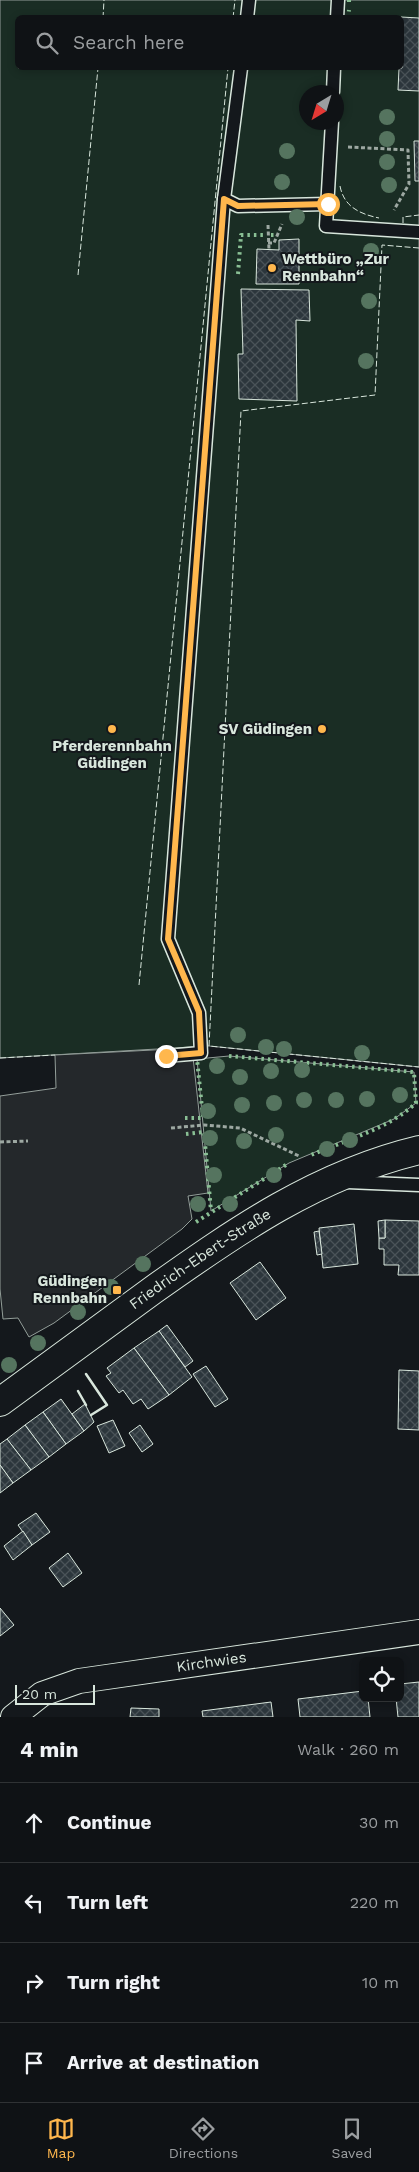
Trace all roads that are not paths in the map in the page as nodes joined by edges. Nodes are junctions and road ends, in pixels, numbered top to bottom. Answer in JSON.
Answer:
{"nodes":[{"id":1,"x":249,"y":0,"type":"edge"},
{"id":2,"x":338,"y":0,"type":"edge"},
{"id":3,"x":247,"y":15,"type":"edge"},
{"id":4,"x":337,"y":15,"type":"edge"},
{"id":5,"x":240,"y":70,"type":"edge"},
{"id":6,"x":334,"y":70,"type":"edge"},
{"id":7,"x":333,"y":85,"type":"edge"},
{"id":8,"x":331,"y":130,"type":"edge"},
{"id":9,"x":224,"y":199,"type":"junction"},
{"id":10,"x":328,"y":204,"type":"junction"},
{"id":11,"x":419,"y":232,"type":"edge"},
{"id":12,"x":166,"y":1056,"type":"dead end"},
{"id":13,"x":419,"y":1150,"type":"edge"},
{"id":14,"x":327,"y":1181,"type":"junction"},
{"id":15,"x":419,"y":1185,"type":"edge"},
{"id":16,"x":0,"y":1402,"type":"edge"},
{"id":17,"x":419,"y":1632,"type":"edge"},
{"id":18,"x":13,"y":1717,"type":"edge"}],
"edges":[{"from":1,"to":3,"type":"lane"},
{"from":2,"to":4,"type":"lane"},
{"from":5,"to":9,"type":"lane"},
{"from":6,"to":7,"type":"lane"},
{"from":8,"to":10,"type":"lane"},
{"from":9,"to":10,"type":"lane"},
{"from":9,"to":12,"type":"lane"},
{"from":10,"to":11,"type":"lane"},
{"from":13,"to":14,"type":"main road","name":"Friedrich-Ebert-Straße"},
{"from":14,"to":15,"type":"lane"},
{"from":14,"to":16,"type":"main road","name":"Friedrich-Ebert-Straße"},
{"from":17,"to":18,"type":"street","name":"Kirchwies"}]}
